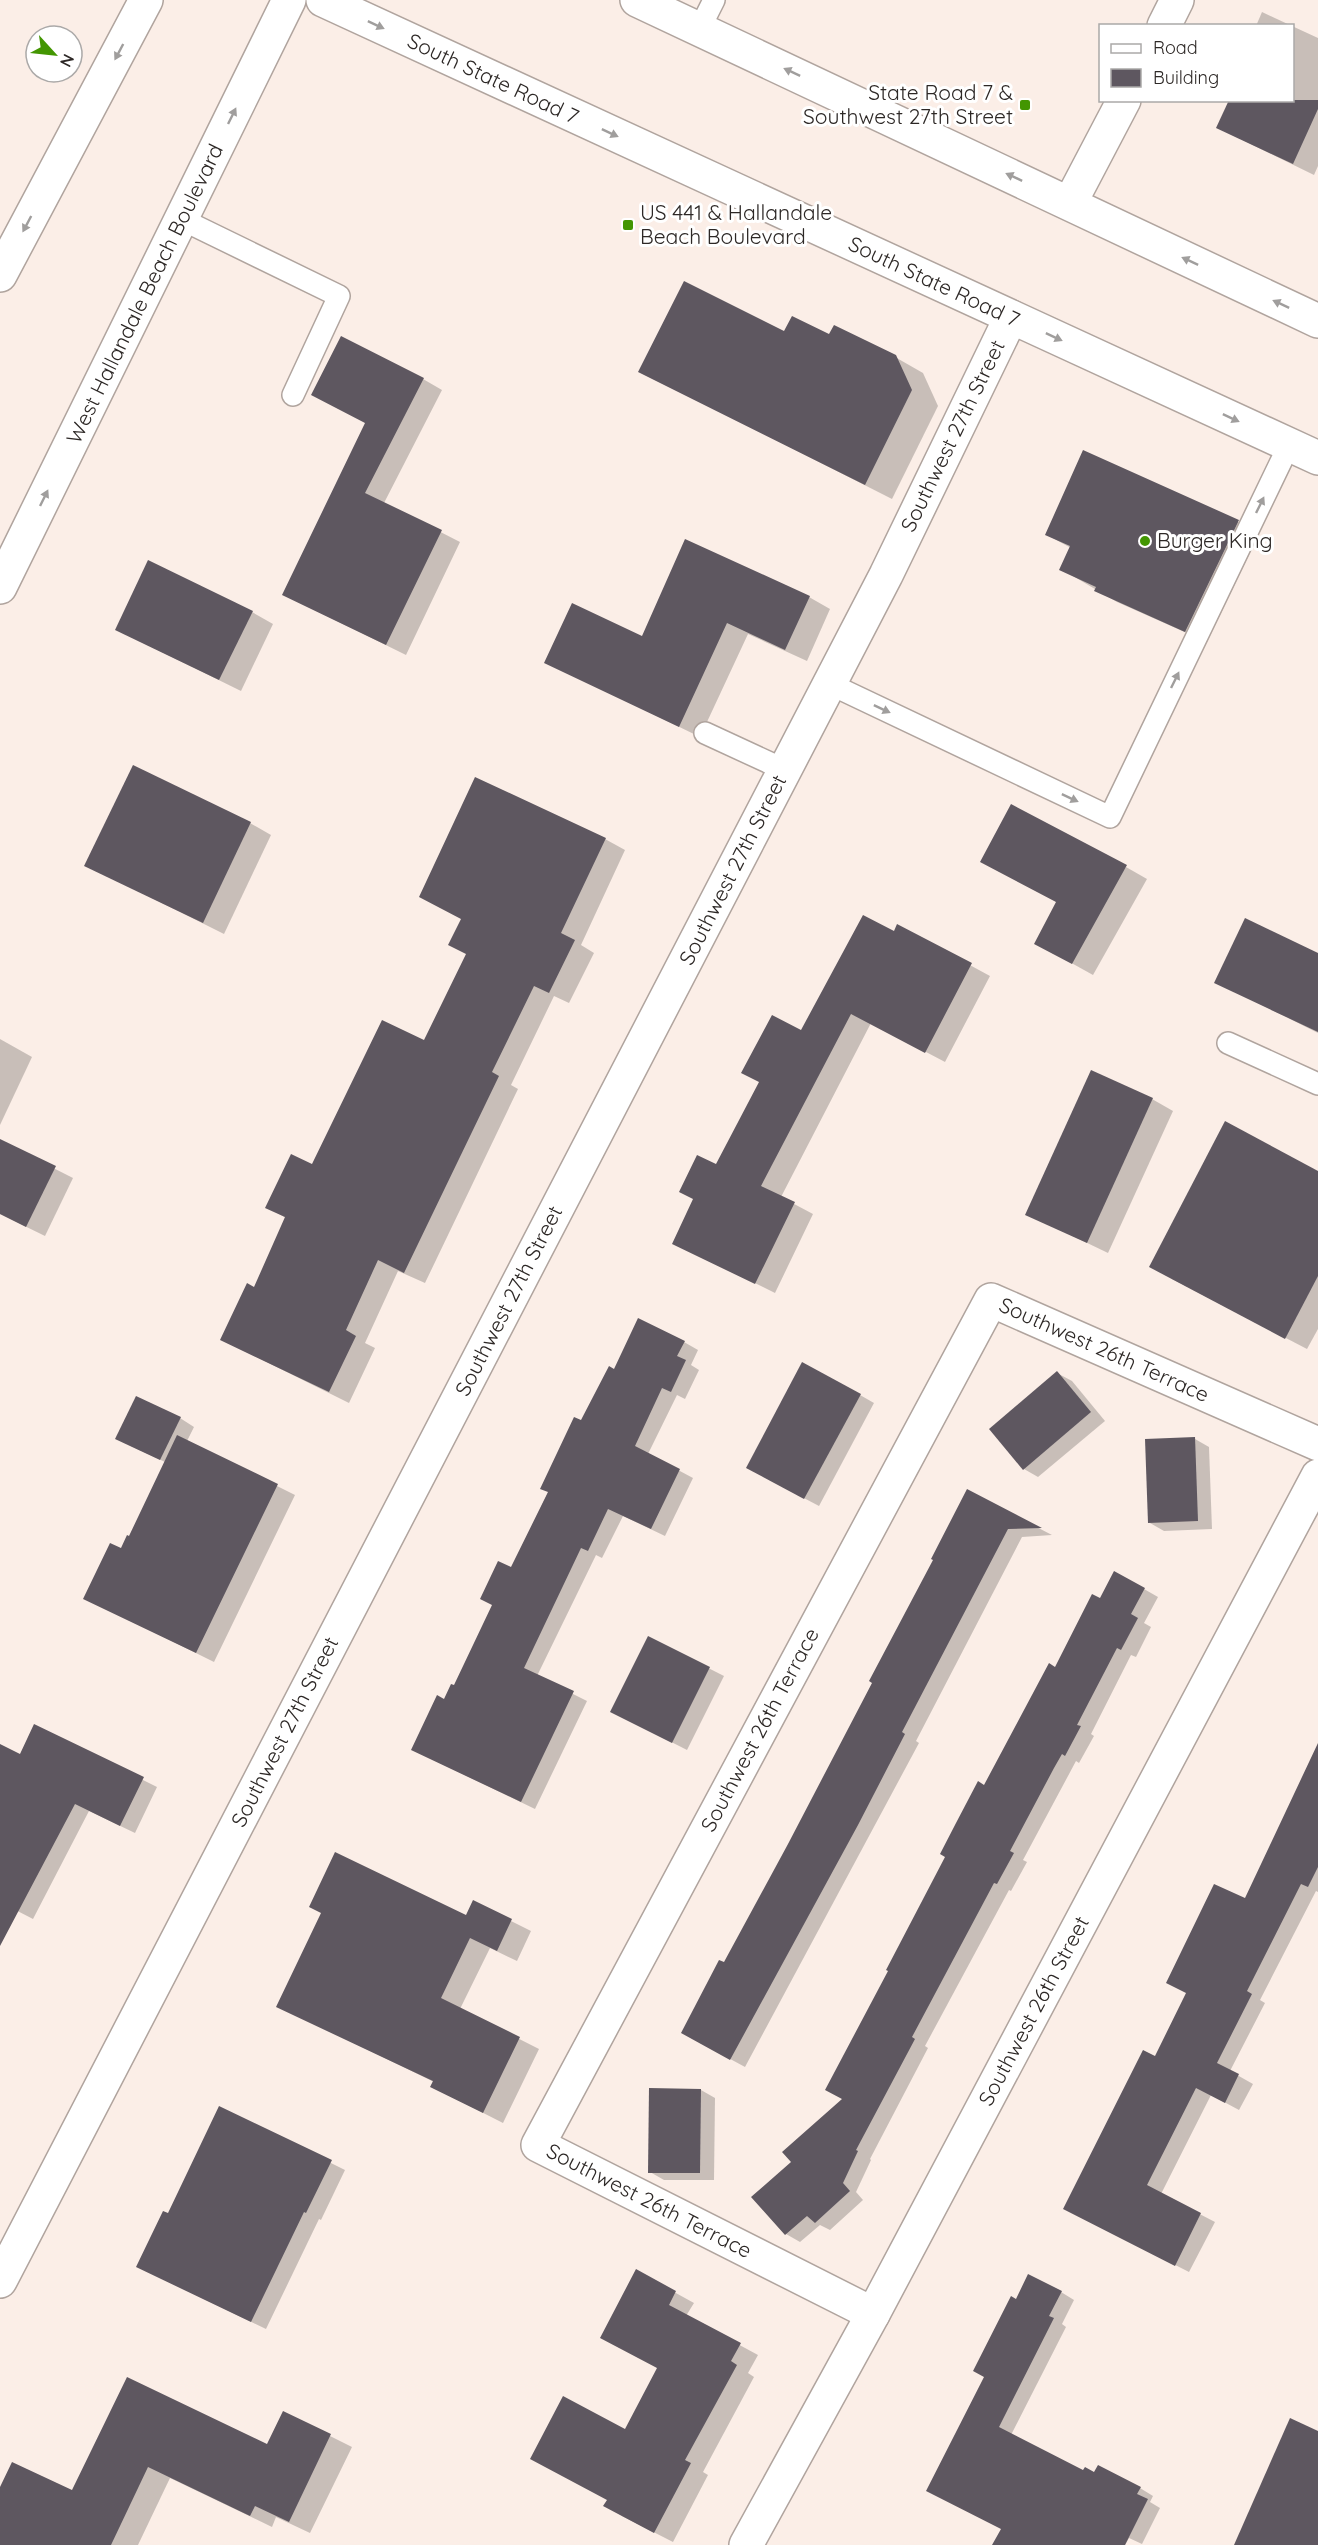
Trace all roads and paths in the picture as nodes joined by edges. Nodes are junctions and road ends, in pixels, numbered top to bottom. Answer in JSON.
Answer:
{"nodes":[{"id":1,"x":146,"y":0,"type":"edge"},
{"id":2,"x":289,"y":0,"type":"edge"},
{"id":3,"x":322,"y":0,"type":"edge"},
{"id":4,"x":638,"y":0,"type":"edge"},
{"id":5,"x":1177,"y":0,"type":"edge"},
{"id":6,"x":707,"y":14,"type":"edge"},
{"id":7,"x":1165,"y":24,"type":"edge"},
{"id":8,"x":1123,"y":102,"type":"edge"},
{"id":9,"x":1070,"y":203,"type":"junction"},
{"id":10,"x":182,"y":219,"type":"junction"},
{"id":11,"x":0,"y":275,"type":"edge"},
{"id":12,"x":1011,"y":317,"type":"junction"},
{"id":13,"x":1318,"y":321,"type":"edge"},
{"id":14,"x":293,"y":395,"type":"dead end"},
{"id":15,"x":1304,"y":451,"type":"edge"},
{"id":16,"x":0,"y":587,"type":"edge"},
{"id":17,"x":830,"y":684,"type":"junction"},
{"id":18,"x":705,"y":733,"type":"dead end"},
{"id":19,"x":785,"y":770,"type":"junction"},
{"id":20,"x":1228,"y":1043,"type":"dead end"},
{"id":21,"x":1318,"y":1084,"type":"edge"},
{"id":22,"x":1318,"y":1444,"type":"edge"},
{"id":23,"x":1318,"y":1476,"type":"edge"},
{"id":24,"x":0,"y":2281,"type":"edge"},
{"id":25,"x":873,"y":2314,"type":"junction"},
{"id":26,"x":746,"y":2545,"type":"edge"}],
"edges":[{"from":1,"to":11,"type":"street","one_way":true},
{"from":10,"to":2,"type":"street","name":"West Hallandale Beach Boulevard","one_way":true},
{"from":3,"to":12,"type":"street","name":"South State Road 7","one_way":true},
{"from":4,"to":6,"type":"street"},
{"from":5,"to":7,"type":"street"},
{"from":9,"to":6,"type":"street","one_way":true},
{"from":8,"to":9,"type":"street"},
{"from":13,"to":9,"type":"street","one_way":true},
{"from":10,"to":14,"type":"lane"},
{"from":16,"to":10,"type":"street","name":"West Hallandale Beach Boulevard","one_way":true},
{"from":12,"to":15,"type":"street","name":"South State Road 7","one_way":true},
{"from":12,"to":17,"type":"street","name":"Southwest 27th Street"},
{"from":17,"to":15,"type":"lane","one_way":true},
{"from":17,"to":19,"type":"street","name":"Southwest 27th Street"},
{"from":18,"to":19,"type":"lane"},
{"from":19,"to":24,"type":"street","name":"Southwest 27th Street"},
{"from":20,"to":21,"type":"lane"},
{"from":22,"to":25,"type":"street","name":"Southwest 26th Terrace"},
{"from":23,"to":25,"type":"street","name":"Southwest 26th Street"},
{"from":25,"to":26,"type":"street","name":"Southwest 26th Street"}]}
